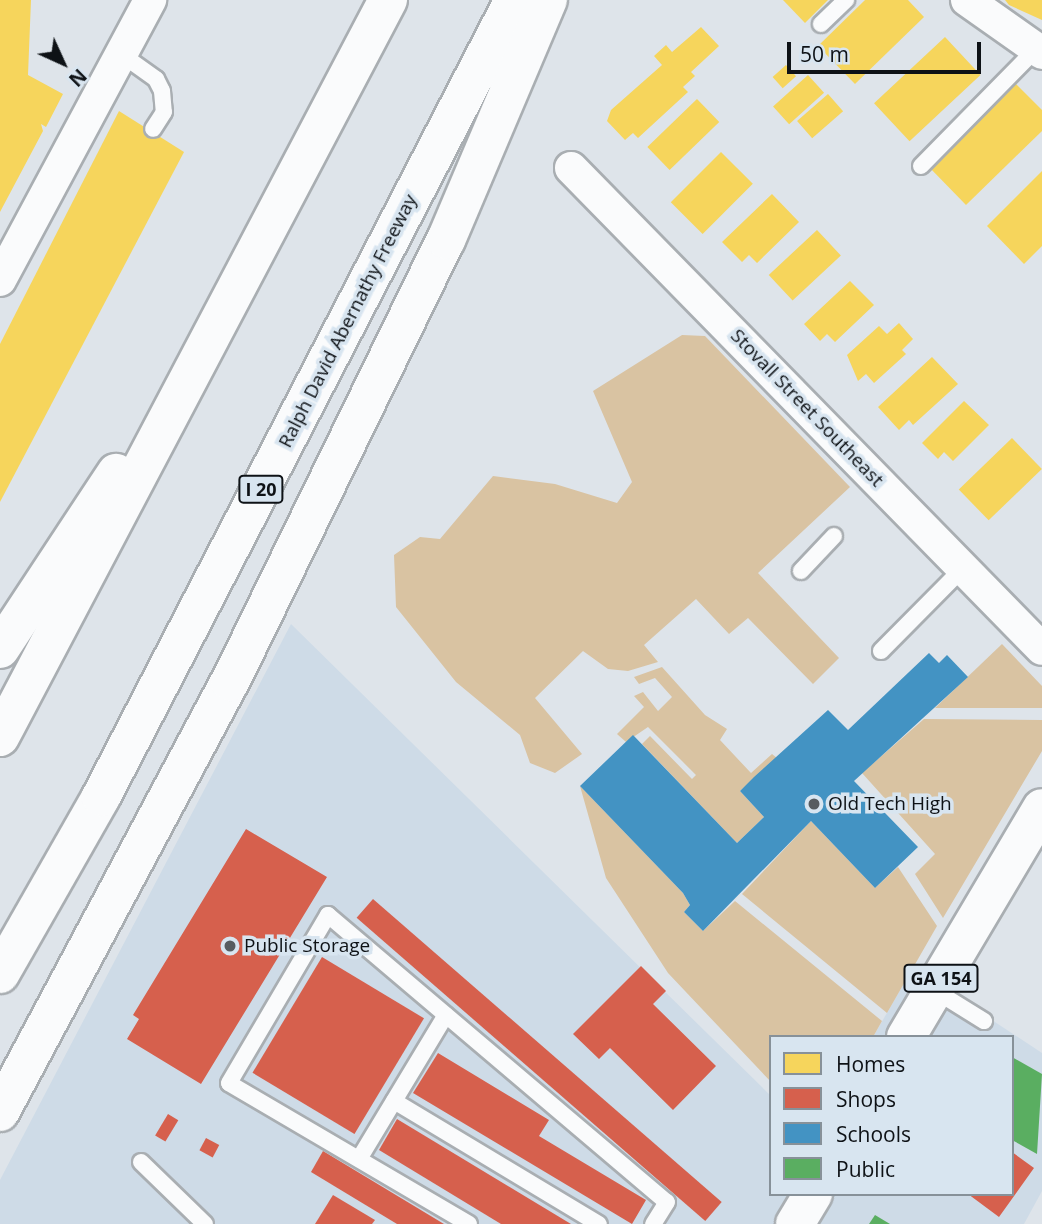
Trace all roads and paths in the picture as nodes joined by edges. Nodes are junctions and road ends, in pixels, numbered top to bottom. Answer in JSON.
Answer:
{"nodes":[{"id":1,"x":150,"y":0,"type":"edge"},
{"id":2,"x":388,"y":0,"type":"edge"},
{"id":3,"x":514,"y":0,"type":"edge"},
{"id":4,"x":548,"y":0,"type":"edge"},
{"id":5,"x":846,"y":0,"type":"edge"},
{"id":6,"x":967,"y":0,"type":"edge"},
{"id":7,"x":821,"y":24,"type":"dead end"},
{"id":8,"x":1039,"y":51,"type":"edge"},
{"id":9,"x":121,"y":54,"type":"junction"},
{"id":10,"x":153,"y":130,"type":"dead end"},
{"id":11,"x":921,"y":166,"type":"dead end"},
{"id":12,"x":571,"y":167,"type":"dead end"},
{"id":13,"x":245,"y":279,"type":"junction"},
{"id":14,"x":0,"y":280,"type":"edge"},
{"id":15,"x":834,"y":536,"type":"dead end"},
{"id":16,"x":962,"y":568,"type":"junction"},
{"id":17,"x":801,"y":571,"type":"dead end"},
{"id":18,"x":0,"y":649,"type":"edge"},
{"id":19,"x":1042,"y":649,"type":"edge"},
{"id":20,"x":881,"y":651,"type":"dead end"},
{"id":21,"x":0,"y":737,"type":"edge"},
{"id":22,"x":1042,"y":808,"type":"edge"},
{"id":23,"x":0,"y":974,"type":"edge"},
{"id":24,"x":934,"y":990,"type":"junction"},
{"id":25,"x":446,"y":1014,"type":"junction"},
{"id":26,"x":984,"y":1021,"type":"dead end"},
{"id":27,"x":907,"y":1035,"type":"edge"},
{"id":28,"x":394,"y":1101,"type":"junction"},
{"id":29,"x":0,"y":1112,"type":"edge"},
{"id":30,"x":359,"y":1159,"type":"junction"},
{"id":31,"x":141,"y":1162,"type":"dead end"},
{"id":32,"x":812,"y":1196,"type":"edge"},
{"id":33,"x":205,"y":1224,"type":"edge"},
{"id":34,"x":469,"y":1224,"type":"edge"},
{"id":35,"x":598,"y":1224,"type":"edge"},
{"id":36,"x":653,"y":1224,"type":"edge"},
{"id":37,"x":795,"y":1224,"type":"edge"}],
"edges":[{"from":1,"to":9,"type":"street"},
{"from":2,"to":13,"type":"main road"},
{"from":3,"to":23,"type":"main road","name":"Ralph David Abernathy Freeway","number":"I 20"},
{"from":4,"to":29,"type":"main road"},
{"from":5,"to":7,"type":"lane"},
{"from":6,"to":8,"type":"street"},
{"from":8,"to":11,"type":"lane"},
{"from":9,"to":10,"type":"lane"},
{"from":9,"to":14,"type":"street"},
{"from":12,"to":16,"type":"street","name":"Stovall Street Southeast"},
{"from":13,"to":18,"type":"main road"},
{"from":13,"to":21,"type":"main road"},
{"from":15,"to":17,"type":"lane"},
{"from":16,"to":19,"type":"street","name":"Stovall Street Southeast"},
{"from":16,"to":20,"type":"lane"},
{"from":22,"to":24,"type":"main road","number":"GA 154"},
{"from":24,"to":26,"type":"lane"},
{"from":24,"to":27,"type":"main road","number":"GA 154"},
{"from":25,"to":28,"type":"lane"},
{"from":25,"to":30,"type":"lane"},
{"from":25,"to":36,"type":"lane"},
{"from":28,"to":30,"type":"lane"},
{"from":28,"to":35,"type":"lane"},
{"from":30,"to":34,"type":"lane"},
{"from":31,"to":33,"type":"lane"},
{"from":32,"to":37,"type":"main road"}]}
